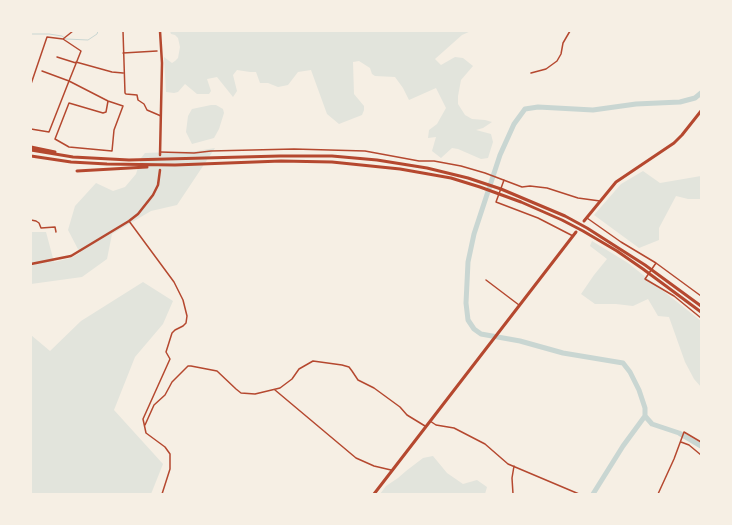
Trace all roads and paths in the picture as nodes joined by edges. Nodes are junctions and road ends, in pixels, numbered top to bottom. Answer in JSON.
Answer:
{"nodes":[{"id":1,"x":73,"y":31,"type":"edge"},
{"id":2,"x":122,"y":31,"type":"edge"},
{"id":3,"x":136,"y":31,"type":"edge"},
{"id":4,"x":160,"y":31,"type":"edge"},
{"id":5,"x":570,"y":31,"type":"edge"},
{"id":6,"x":64,"y":38,"type":"junction"},
{"id":7,"x":158,"y":51,"type":"dead end"},
{"id":8,"x":123,"y":53,"type":"junction"},
{"id":9,"x":57,"y":57,"type":"dead end"},
{"id":10,"x":76,"y":63,"type":"junction"},
{"id":11,"x":42,"y":70,"type":"dead end"},
{"id":12,"x":124,"y":73,"type":"junction"},
{"id":13,"x":531,"y":73,"type":"dead end"},
{"id":14,"x":69,"y":81,"type":"junction"},
{"id":15,"x":31,"y":84,"type":"edge"},
{"id":16,"x":108,"y":101,"type":"junction"},
{"id":17,"x":701,"y":111,"type":"edge"},
{"id":18,"x":161,"y":116,"type":"junction"},
{"id":19,"x":31,"y":129,"type":"edge"},
{"id":20,"x":31,"y":147,"type":"edge"},
{"id":21,"x":31,"y":150,"type":"edge"},
{"id":22,"x":160,"y":153,"type":"joint"},
{"id":23,"x":31,"y":156,"type":"edge"},
{"id":24,"x":73,"y":157,"type":"junction"},
{"id":25,"x":175,"y":164,"type":"junction"},
{"id":26,"x":160,"y":170,"type":"dead end"},
{"id":27,"x":77,"y":171,"type":"dead end"},
{"id":28,"x":504,"y":180,"type":"junction"},
{"id":29,"x":600,"y":201,"type":"junction"},
{"id":30,"x":586,"y":219,"type":"joint"},
{"id":31,"x":31,"y":220,"type":"edge"},
{"id":32,"x":129,"y":221,"type":"junction"},
{"id":33,"x":56,"y":232,"type":"dead end"},
{"id":34,"x":576,"y":232,"type":"dead end"},
{"id":35,"x":573,"y":236,"type":"junction"},
{"id":36,"x":31,"y":264,"type":"edge"},
{"id":37,"x":655,"y":264,"type":"junction"},
{"id":38,"x":486,"y":280,"type":"dead end"},
{"id":39,"x":701,"y":296,"type":"edge"},
{"id":40,"x":519,"y":306,"type":"junction"},
{"id":41,"x":701,"y":306,"type":"edge"},
{"id":42,"x":701,"y":312,"type":"edge"},
{"id":43,"x":701,"y":318,"type":"edge"},
{"id":44,"x":275,"y":390,"type":"junction"},
{"id":45,"x":430,"y":421,"type":"junction"},
{"id":46,"x":145,"y":425,"type":"junction"},
{"id":47,"x":426,"y":426,"type":"junction"},
{"id":48,"x":681,"y":441,"type":"junction"},
{"id":49,"x":701,"y":442,"type":"edge"},
{"id":50,"x":701,"y":455,"type":"edge"},
{"id":51,"x":514,"y":466,"type":"junction"},
{"id":52,"x":392,"y":471,"type":"junction"},
{"id":53,"x":162,"y":494,"type":"edge"},
{"id":54,"x":374,"y":494,"type":"edge"},
{"id":55,"x":513,"y":494,"type":"edge"},
{"id":56,"x":580,"y":494,"type":"edge"},
{"id":57,"x":658,"y":494,"type":"edge"}],
"edges":[{"from":1,"to":6,"type":"street"},
{"from":2,"to":3,"type":"street"},
{"from":2,"to":8,"type":"street"},
{"from":4,"to":18,"type":"main road"},
{"from":5,"to":13,"type":"street"},
{"from":6,"to":10,"type":"street"},
{"from":6,"to":15,"type":"street"},
{"from":7,"to":8,"type":"street"},
{"from":8,"to":12,"type":"street"},
{"from":9,"to":10,"type":"street"},
{"from":10,"to":12,"type":"street"},
{"from":10,"to":14,"type":"street"},
{"from":11,"to":14,"type":"street"},
{"from":12,"to":18,"type":"street"},
{"from":14,"to":16,"type":"street"},
{"from":14,"to":19,"type":"street"},
{"from":16,"to":16,"type":"street"},
{"from":17,"to":29,"type":"highway"},
{"from":18,"to":22,"type":"main road"},
{"from":20,"to":24,"type":"highway"},
{"from":21,"to":24,"type":"highway"},
{"from":22,"to":28,"type":"street"},
{"from":23,"to":25,"type":"highway"},
{"from":24,"to":41,"type":"highway"},
{"from":25,"to":27,"type":"highway"},
{"from":25,"to":42,"type":"highway"},
{"from":26,"to":32,"type":"main road"},
{"from":28,"to":29,"type":"street"},
{"from":28,"to":35,"type":"street"},
{"from":29,"to":30,"type":"highway"},
{"from":30,"to":37,"type":"street"},
{"from":31,"to":33,"type":"street"},
{"from":32,"to":36,"type":"main road"},
{"from":32,"to":46,"type":"street"},
{"from":34,"to":35,"type":"highway"},
{"from":35,"to":40,"type":"highway"},
{"from":37,"to":39,"type":"street"},
{"from":37,"to":43,"type":"street"},
{"from":38,"to":40,"type":"street"},
{"from":40,"to":45,"type":"highway"},
{"from":44,"to":46,"type":"street"},
{"from":44,"to":47,"type":"street"},
{"from":44,"to":52,"type":"street"},
{"from":45,"to":47,"type":"highway"},
{"from":45,"to":51,"type":"street"},
{"from":46,"to":53,"type":"street"},
{"from":47,"to":52,"type":"highway"},
{"from":48,"to":49,"type":"street"},
{"from":48,"to":50,"type":"street"},
{"from":48,"to":57,"type":"street"},
{"from":51,"to":55,"type":"street"},
{"from":51,"to":56,"type":"street"},
{"from":52,"to":54,"type":"highway"}]}
